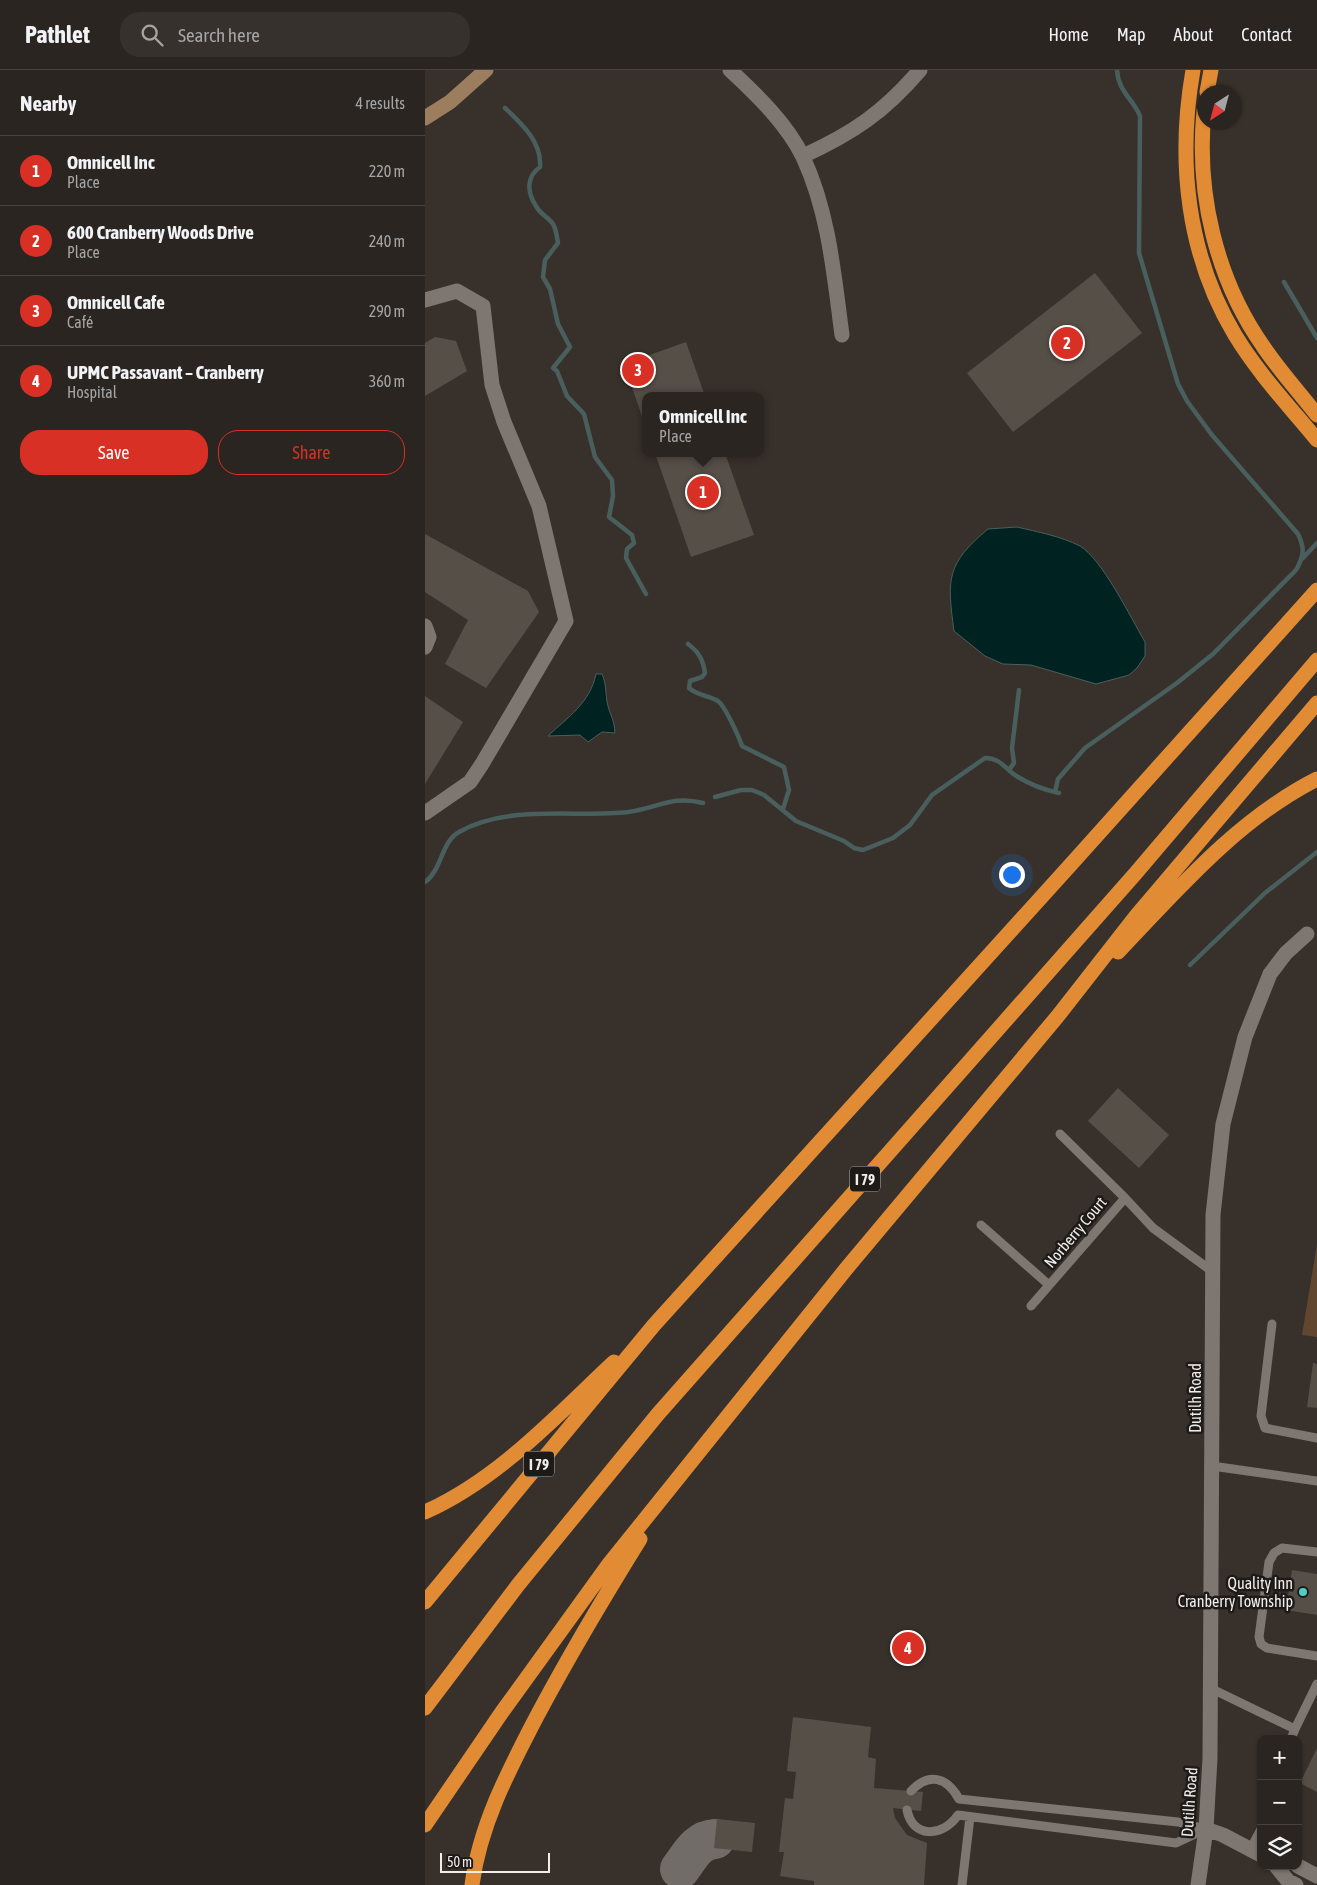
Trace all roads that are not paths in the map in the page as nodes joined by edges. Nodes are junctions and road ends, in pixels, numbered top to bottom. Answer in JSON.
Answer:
{"nodes":[{"id":1,"x":486,"y":70,"type":"edge"},
{"id":2,"x":730,"y":70,"type":"edge"},
{"id":3,"x":920,"y":70,"type":"edge"},
{"id":4,"x":1193,"y":70,"type":"edge"},
{"id":5,"x":1211,"y":70,"type":"edge"},
{"id":6,"x":1208,"y":85,"type":"edge"},
{"id":7,"x":425,"y":118,"type":"edge"},
{"id":8,"x":1204,"y":130,"type":"edge"},
{"id":9,"x":803,"y":156,"type":"junction"},
{"id":10,"x":425,"y":300,"type":"edge"},
{"id":11,"x":843,"y":335,"type":"dead end"},
{"id":12,"x":1317,"y":414,"type":"edge"},
{"id":13,"x":1317,"y":440,"type":"edge"},
{"id":14,"x":1317,"y":590,"type":"edge"},
{"id":15,"x":425,"y":626,"type":"edge"},
{"id":16,"x":425,"y":647,"type":"edge"},
{"id":17,"x":1317,"y":660,"type":"edge"},
{"id":18,"x":1317,"y":703,"type":"edge"},
{"id":19,"x":1317,"y":779,"type":"edge"},
{"id":20,"x":425,"y":812,"type":"edge"},
{"id":21,"x":1307,"y":934,"type":"dead end"},
{"id":22,"x":1057,"y":1017,"type":"junction"},
{"id":23,"x":1060,"y":1134,"type":"dead end"},
{"id":24,"x":1125,"y":1198,"type":"junction"},
{"id":25,"x":981,"y":1225,"type":"dead end"},
{"id":26,"x":1213,"y":1272,"type":"junction"},
{"id":27,"x":1049,"y":1285,"type":"junction"},
{"id":28,"x":1031,"y":1306,"type":"dead end"},
{"id":29,"x":1272,"y":1324,"type":"dead end"},
{"id":30,"x":654,"y":1325,"type":"junction"},
{"id":31,"x":1317,"y":1438,"type":"edge"},
{"id":32,"x":1212,"y":1466,"type":"junction"},
{"id":33,"x":1317,"y":1481,"type":"edge"},
{"id":34,"x":671,"y":1489,"type":"junction"},
{"id":35,"x":425,"y":1512,"type":"edge"},
{"id":36,"x":1317,"y":1552,"type":"edge"},
{"id":37,"x":425,"y":1602,"type":"edge"},
{"id":38,"x":1317,"y":1656,"type":"edge"},
{"id":39,"x":1317,"y":1684,"type":"edge"},
{"id":40,"x":1211,"y":1689,"type":"junction"},
{"id":41,"x":425,"y":1708,"type":"edge"},
{"id":42,"x":1295,"y":1729,"type":"junction"},
{"id":43,"x":1293,"y":1735,"type":"edge"},
{"id":44,"x":911,"y":1791,"type":"dead end"},
{"id":45,"x":907,"y":1810,"type":"dead end"},
{"id":46,"x":970,"y":1818,"type":"junction"},
{"id":47,"x":425,"y":1825,"type":"edge"},
{"id":48,"x":1206,"y":1829,"type":"junction"},
{"id":49,"x":1256,"y":1853,"type":"edge"},
{"id":50,"x":1302,"y":1868,"type":"edge"},
{"id":51,"x":1279,"y":1870,"type":"edge"},
{"id":52,"x":1317,"y":1876,"type":"edge"},
{"id":53,"x":472,"y":1885,"type":"edge"},
{"id":54,"x":962,"y":1885,"type":"edge"},
{"id":55,"x":1198,"y":1885,"type":"edge"},
{"id":56,"x":1296,"y":1885,"type":"edge"}],
"edges":[{"from":1,"to":7,"type":"street"},
{"from":2,"to":9,"type":"street"},
{"from":3,"to":9,"type":"street"},
{"from":4,"to":13,"type":"highway"},
{"from":5,"to":6,"type":"highway"},
{"from":8,"to":12,"type":"highway"},
{"from":9,"to":11,"type":"street"},
{"from":10,"to":20,"type":"street"},
{"from":14,"to":30,"type":"highway","number":"I 79"},
{"from":15,"to":16,"type":"street"},
{"from":17,"to":41,"type":"highway","number":"I 79"},
{"from":18,"to":22,"type":"highway"},
{"from":19,"to":22,"type":"highway"},
{"from":21,"to":26,"type":"street","name":"Dutilh Road"},
{"from":22,"to":34,"type":"highway"},
{"from":23,"to":24,"type":"lane"},
{"from":24,"to":26,"type":"lane","name":"Norberry Court"},
{"from":24,"to":27,"type":"lane","name":"Norberry Court"},
{"from":25,"to":27,"type":"lane"},
{"from":26,"to":32,"type":"street","name":"Dutilh Road"},
{"from":27,"to":28,"type":"lane","name":"Norberry Court"},
{"from":29,"to":31,"type":"lane"},
{"from":30,"to":35,"type":"highway"},
{"from":30,"to":37,"type":"highway","number":"I 79"},
{"from":32,"to":33,"type":"lane"},
{"from":32,"to":40,"type":"street","name":"Dutilh Road"},
{"from":34,"to":47,"type":"highway"},
{"from":34,"to":53,"type":"highway"},
{"from":36,"to":38,"type":"lane"},
{"from":39,"to":42,"type":"lane"},
{"from":40,"to":42,"type":"lane"},
{"from":40,"to":48,"type":"street","name":"Dutilh Road"},
{"from":42,"to":43,"type":"lane"},
{"from":44,"to":48,"type":"lane"},
{"from":45,"to":46,"type":"lane"},
{"from":46,"to":48,"type":"lane"},
{"from":46,"to":54,"type":"lane"},
{"from":48,"to":49,"type":"street"},
{"from":48,"to":55,"type":"street","name":"Dutilh Road"},
{"from":50,"to":52,"type":"street"},
{"from":51,"to":56,"type":"street"}]}
